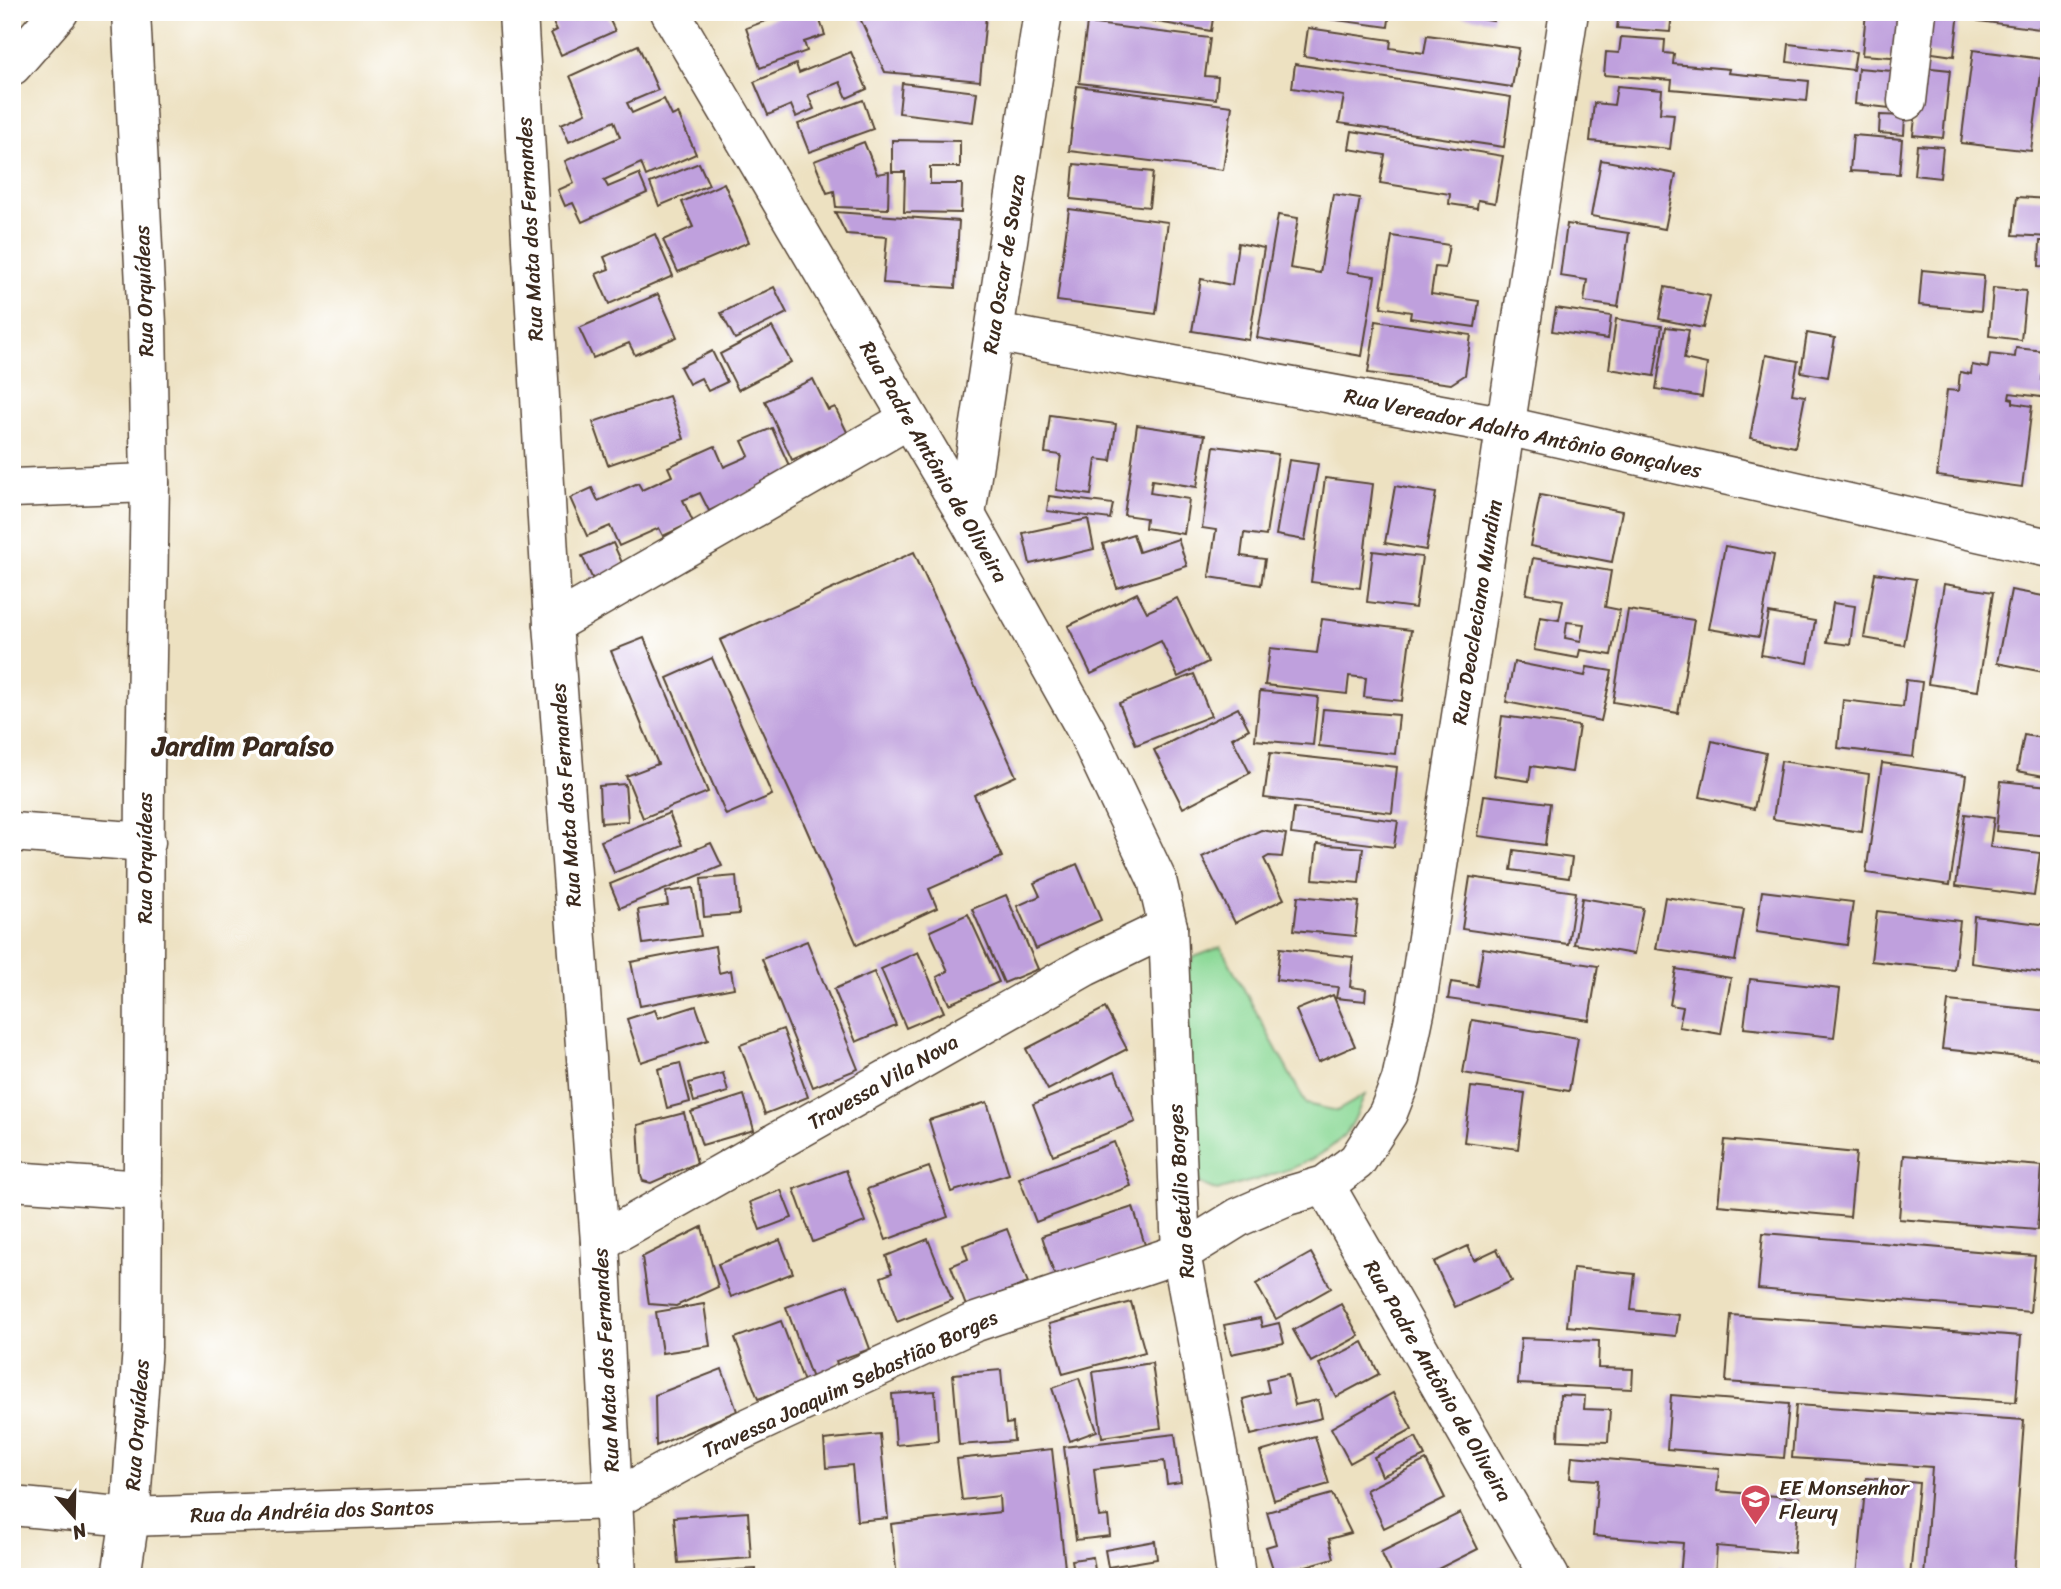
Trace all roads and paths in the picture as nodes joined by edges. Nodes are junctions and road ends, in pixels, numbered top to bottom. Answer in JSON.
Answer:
{"nodes":[{"id":1,"x":59,"y":12,"type":"edge"},
{"id":2,"x":131,"y":12,"type":"edge"},
{"id":3,"x":518,"y":12,"type":"edge"},
{"id":4,"x":670,"y":12,"type":"edge"},
{"id":5,"x":1043,"y":12,"type":"edge"},
{"id":6,"x":1569,"y":12,"type":"edge"},
{"id":7,"x":1917,"y":12,"type":"edge"},
{"id":8,"x":12,"y":65,"type":"edge"},
{"id":9,"x":1907,"y":100,"type":"dead end"},
{"id":10,"x":994,"y":332,"type":"junction"},
{"id":11,"x":909,"y":419,"type":"junction"},
{"id":12,"x":1506,"y":426,"type":"junction"},
{"id":13,"x":150,"y":483,"type":"junction"},
{"id":14,"x":12,"y":488,"type":"edge"},
{"id":15,"x":966,"y":515,"type":"junction"},
{"id":16,"x":2049,"y":548,"type":"edge"},
{"id":17,"x":553,"y":624,"type":"junction"},
{"id":18,"x":12,"y":832,"type":"edge"},
{"id":19,"x":146,"y":842,"type":"junction"},
{"id":20,"x":1168,"y":927,"type":"junction"},
{"id":21,"x":12,"y":1181,"type":"edge"},
{"id":22,"x":1325,"y":1185,"type":"junction"},
{"id":23,"x":143,"y":1190,"type":"junction"},
{"id":24,"x":600,"y":1242,"type":"junction"},
{"id":25,"x":1181,"y":1253,"type":"junction"},
{"id":26,"x":613,"y":1500,"type":"junction"},
{"id":27,"x":12,"y":1506,"type":"edge"},
{"id":28,"x":130,"y":1517,"type":"junction"},
{"id":29,"x":121,"y":1577,"type":"edge"},
{"id":30,"x":617,"y":1577,"type":"edge"},
{"id":31,"x":1236,"y":1577,"type":"edge"},
{"id":32,"x":1550,"y":1577,"type":"edge"}],
"edges":[{"from":1,"to":8,"type":"street"},
{"from":2,"to":13,"type":"street","name":"Rua Orquídeas"},
{"from":3,"to":17,"type":"street","name":"Rua Mata dos Fernandes"},
{"from":4,"to":11,"type":"street","name":"Rua Padre Antônio de Oliveira"},
{"from":5,"to":10,"type":"street","name":"Rua Oscar de Souza"},
{"from":6,"to":12,"type":"street","name":"Rua Deocleciano Mundim"},
{"from":7,"to":9,"type":"street"},
{"from":10,"to":12,"type":"street","name":"Rua Vereador Adalto Antônio Gonçalves"},
{"from":10,"to":15,"type":"street","name":"Rua Oscar de Souza"},
{"from":11,"to":15,"type":"street","name":"Rua Padre Antônio de Oliveira"},
{"from":11,"to":17,"type":"street"},
{"from":12,"to":16,"type":"street","name":"Rua Vereador Adalto Antônio Gonçalves"},
{"from":12,"to":22,"type":"street","name":"Rua Deocleciano Mundim"},
{"from":13,"to":14,"type":"street"},
{"from":13,"to":19,"type":"street","name":"Rua Orquídeas"},
{"from":15,"to":20,"type":"street","name":"Rua Padre Antônio de Oliveira"},
{"from":17,"to":24,"type":"street","name":"Rua Mata dos Fernandes"},
{"from":18,"to":19,"type":"street"},
{"from":19,"to":23,"type":"street","name":"Rua Orquídeas"},
{"from":20,"to":24,"type":"street","name":"Travessa Vila Nova"},
{"from":20,"to":25,"type":"street","name":"Rua Getúlio Borges"},
{"from":21,"to":23,"type":"street"},
{"from":22,"to":25,"type":"street","name":"Travessa Joaquim Sebastião Borges"},
{"from":22,"to":32,"type":"street","name":"Rua Padre Antônio de Oliveira"},
{"from":23,"to":28,"type":"street","name":"Rua Orquídeas"},
{"from":24,"to":26,"type":"street","name":"Rua Mata dos Fernandes"},
{"from":25,"to":26,"type":"street","name":"Travessa Joaquim Sebastião Borges"},
{"from":25,"to":31,"type":"street","name":"Rua Getúlio Borges"},
{"from":26,"to":28,"type":"street","name":"Rua da Andréia dos Santos"},
{"from":26,"to":30,"type":"street","name":"Rua Mata dos Fernandes"},
{"from":27,"to":28,"type":"street","name":"Rua da Andréia dos Santos"},
{"from":28,"to":29,"type":"street","name":"Rua Orquídeas"}]}
